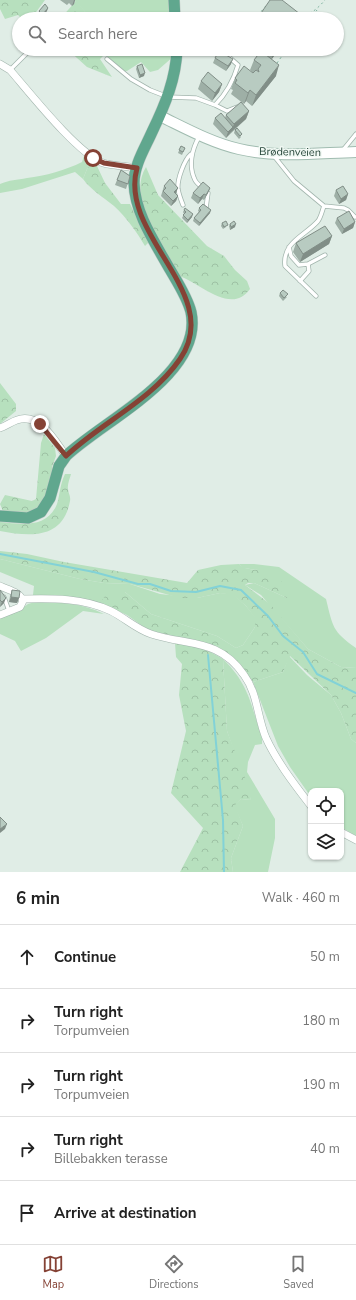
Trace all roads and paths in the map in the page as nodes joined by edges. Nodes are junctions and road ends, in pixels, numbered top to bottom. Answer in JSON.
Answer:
{"nodes":[{"id":1,"x":174,"y":0,"type":"edge"},
{"id":2,"x":325,"y":0,"type":"edge"},
{"id":3,"x":273,"y":2,"type":"edge"},
{"id":4,"x":317,"y":10,"type":"joint"},
{"id":5,"x":175,"y":12,"type":"edge"},
{"id":6,"x":261,"y":12,"type":"edge"},
{"id":7,"x":313,"y":12,"type":"edge"},
{"id":8,"x":24,"y":56,"type":"edge"},
{"id":9,"x":177,"y":56,"type":"edge"},
{"id":10,"x":224,"y":56,"type":"edge"},
{"id":11,"x":282,"y":56,"type":"edge"},
{"id":12,"x":107,"y":59,"type":"dead end"},
{"id":13,"x":276,"y":63,"type":"edge"},
{"id":14,"x":0,"y":64,"type":"edge"},
{"id":15,"x":10,"y":70,"type":"junction"},
{"id":16,"x":168,"y":97,"type":"junction"},
{"id":17,"x":215,"y":105,"type":"junction"},
{"id":18,"x":240,"y":106,"type":"edge"},
{"id":19,"x":160,"y":116,"type":"junction"},
{"id":20,"x":356,"y":134,"type":"edge"},
{"id":21,"x":200,"y":135,"type":"junction"},
{"id":22,"x":342,"y":152,"type":"junction"},
{"id":23,"x":356,"y":152,"type":"edge"},
{"id":24,"x":191,"y":154,"type":"junction"},
{"id":25,"x":272,"y":154,"type":"junction"},
{"id":26,"x":134,"y":172,"type":"junction"},
{"id":27,"x":183,"y":205,"type":"dead end"},
{"id":28,"x":324,"y":206,"type":"junction"},
{"id":29,"x":206,"y":208,"type":"edge"},
{"id":30,"x":355,"y":217,"type":"edge"},
{"id":31,"x":289,"y":247,"type":"junction"},
{"id":32,"x":325,"y":255,"type":"dead end"},
{"id":33,"x":308,"y":264,"type":"junction"},
{"id":34,"x":300,"y":281,"type":"junction"},
{"id":35,"x":316,"y":296,"type":"dead end"},
{"id":36,"x":0,"y":428,"type":"edge"},
{"id":37,"x":66,"y":456,"type":"junction"},
{"id":38,"x":0,"y":516,"type":"edge"},
{"id":39,"x":0,"y":586,"type":"edge"},
{"id":40,"x":4,"y":597,"type":"edge"},
{"id":41,"x":22,"y":599,"type":"junction"},
{"id":42,"x":9,"y":611,"type":"junction"},
{"id":43,"x":0,"y":615,"type":"edge"},
{"id":44,"x":308,"y":802,"type":"edge"},
{"id":45,"x":344,"y":834,"type":"edge"},
{"id":46,"x":356,"y":840,"type":"edge"}],
"edges":[{"from":1,"to":5,"type":"main road"},
{"from":2,"to":4,"type":"path"},
{"from":3,"to":6,"type":"path"},
{"from":4,"to":7,"type":"path"},
{"from":8,"to":15,"type":"lane"},
{"from":9,"to":16,"type":"main road"},
{"from":10,"to":17,"type":"lane"},
{"from":11,"to":13,"type":"path"},
{"from":12,"to":16,"type":"lane"},
{"from":14,"to":15,"type":"street"},
{"from":15,"to":26,"type":"street"},
{"from":16,"to":17,"type":"lane"},
{"from":16,"to":19,"type":"main road"},
{"from":17,"to":18,"type":"lane"},
{"from":19,"to":21,"type":"main road","name":"Brødenveien"},
{"from":19,"to":26,"type":"main road"},
{"from":20,"to":22,"type":"lane"},
{"from":21,"to":24,"type":"lane"},
{"from":21,"to":25,"type":"main road","name":"Brødenveien"},
{"from":22,"to":23,"type":"main road","name":"Brødenveien"},
{"from":22,"to":25,"type":"main road","name":"Brødenveien"},
{"from":24,"to":27,"type":"lane"},
{"from":24,"to":29,"type":"lane"},
{"from":25,"to":28,"type":"lane"},
{"from":26,"to":37,"type":"main road"},
{"from":28,"to":30,"type":"lane"},
{"from":28,"to":31,"type":"lane"},
{"from":31,"to":33,"type":"lane"},
{"from":31,"to":34,"type":"lane"},
{"from":32,"to":33,"type":"lane"},
{"from":33,"to":34,"type":"lane"},
{"from":34,"to":35,"type":"lane"},
{"from":36,"to":37,"type":"street"},
{"from":37,"to":38,"type":"main road"},
{"from":39,"to":41,"type":"street"},
{"from":40,"to":42,"type":"lane"},
{"from":41,"to":42,"type":"street"},
{"from":41,"to":44,"type":"street"},
{"from":42,"to":43,"type":"street"},
{"from":45,"to":46,"type":"street"}]}
